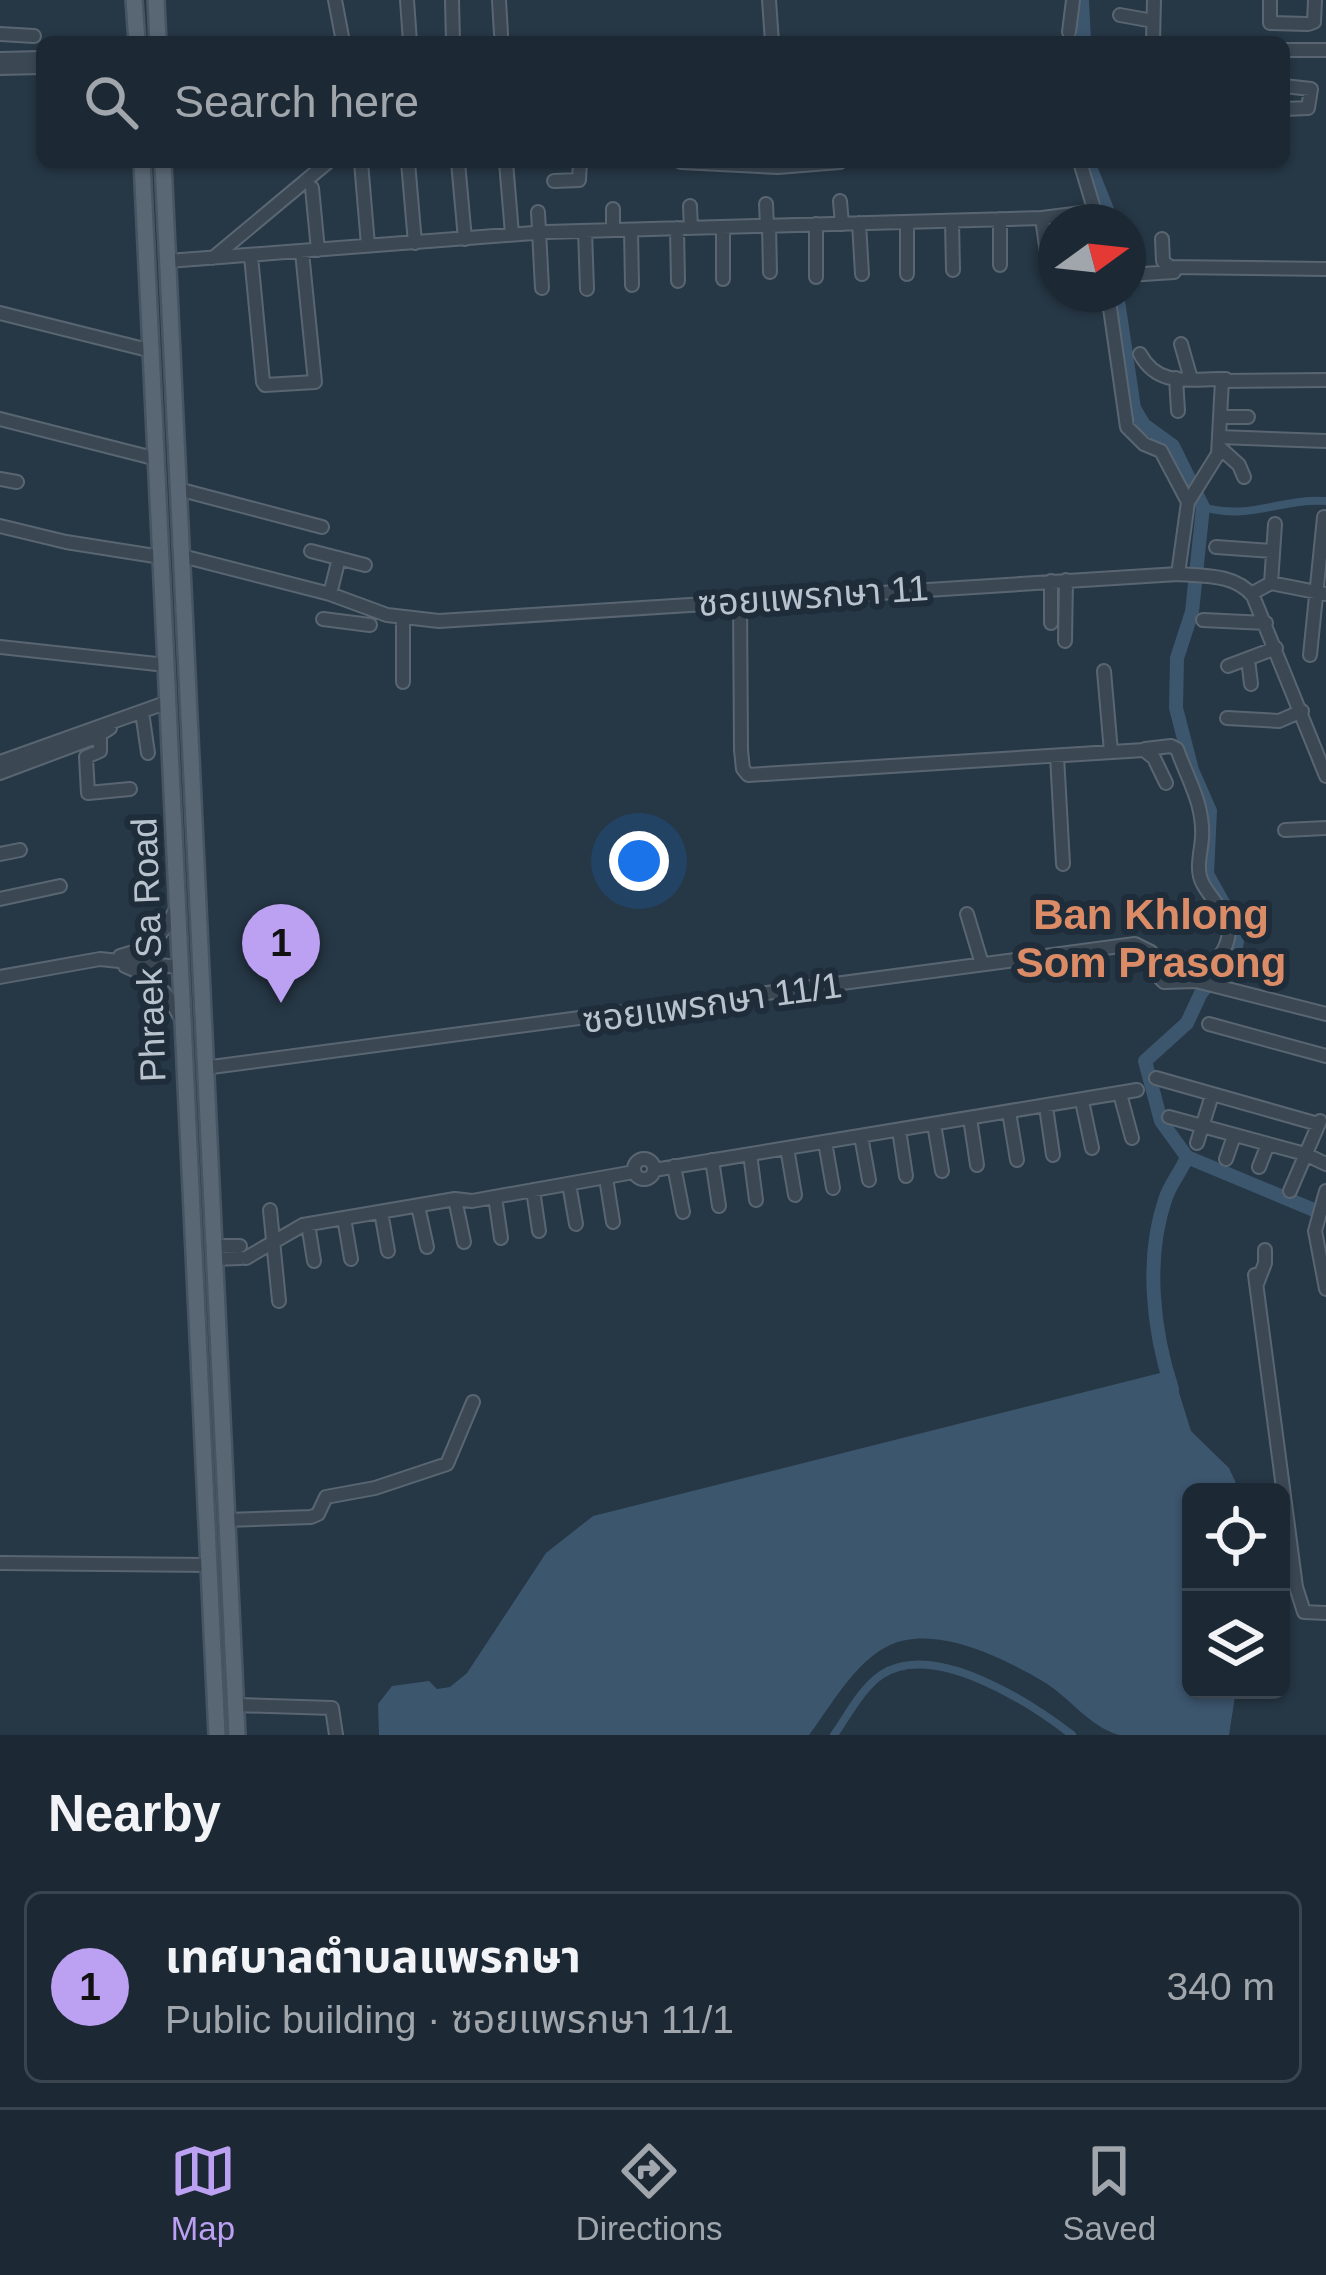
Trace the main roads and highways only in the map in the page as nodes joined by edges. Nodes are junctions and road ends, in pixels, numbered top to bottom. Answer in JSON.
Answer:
{"nodes":[{"id":1,"x":134,"y":0,"type":"edge"},
{"id":2,"x":156,"y":0,"type":"edge"},
{"id":3,"x":136,"y":36,"type":"edge"},
{"id":4,"x":158,"y":36,"type":"edge"},
{"id":5,"x":142,"y":168,"type":"edge"},
{"id":6,"x":163,"y":168,"type":"edge"},
{"id":7,"x":221,"y":1424,"type":"junction"},
{"id":8,"x":200,"y":1425,"type":"junction"},
{"id":9,"x":217,"y":1735,"type":"edge"},
{"id":10,"x":237,"y":1735,"type":"edge"}],
"edges":[{"from":1,"to":3,"type":"main road"},
{"from":2,"to":4,"type":"main road"},
{"from":5,"to":8,"type":"main road","name":"Phraek Sa Road"},
{"from":6,"to":7,"type":"main road","name":"Phraek Sa Road"},
{"from":7,"to":8,"type":"main road"},
{"from":7,"to":10,"type":"main road","name":"Phraek Sa Road"},
{"from":8,"to":9,"type":"main road","name":"Phraek Sa Road"}]}
